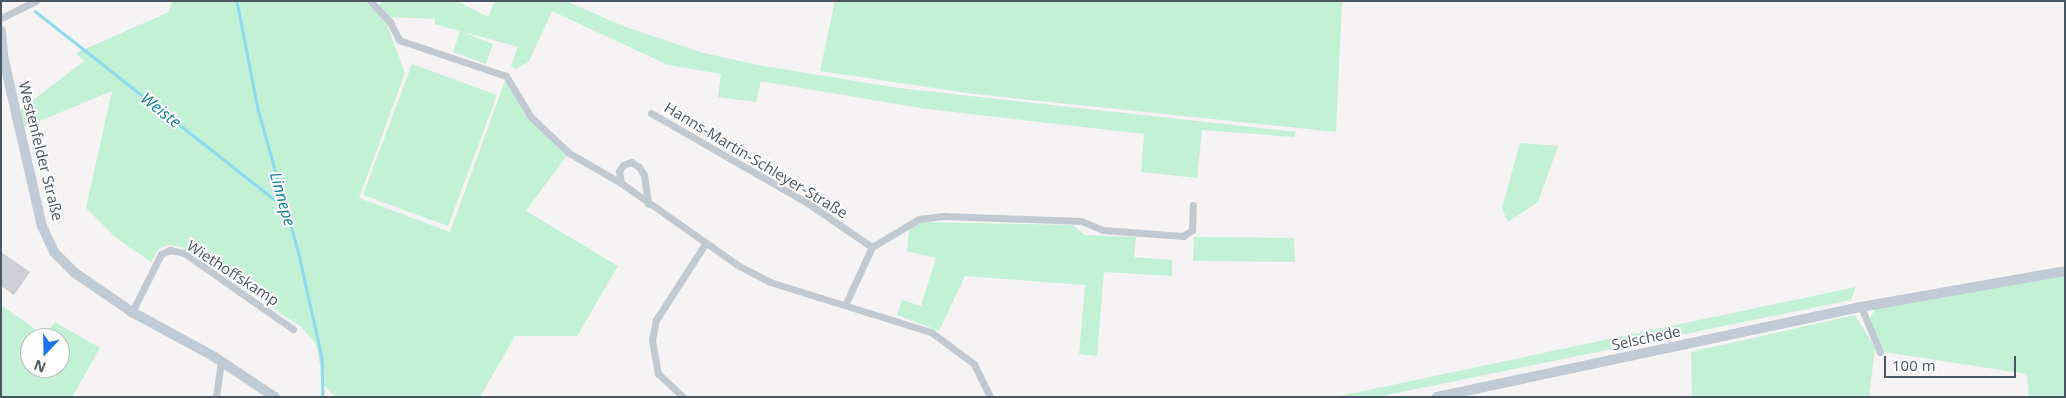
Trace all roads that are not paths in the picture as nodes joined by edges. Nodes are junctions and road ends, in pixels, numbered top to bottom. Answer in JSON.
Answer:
{"nodes":[{"id":1,"x":36,"y":1,"type":"edge"},
{"id":2,"x":370,"y":1,"type":"edge"},
{"id":3,"x":1,"y":18,"type":"edge"},
{"id":4,"x":1,"y":31,"type":"edge"},
{"id":5,"x":3,"y":67,"type":"edge"},
{"id":6,"x":651,"y":113,"type":"dead end"},
{"id":7,"x":622,"y":183,"type":"junction"},
{"id":8,"x":648,"y":204,"type":"junction"},
{"id":9,"x":1193,"y":206,"type":"dead end"},
{"id":10,"x":705,"y":244,"type":"junction"},
{"id":11,"x":872,"y":248,"type":"junction"},
{"id":12,"x":2065,"y":271,"type":"edge"},
{"id":13,"x":846,"y":303,"type":"junction"},
{"id":14,"x":1861,"y":307,"type":"junction"},
{"id":15,"x":132,"y":312,"type":"junction"},
{"id":16,"x":293,"y":328,"type":"dead end"},
{"id":17,"x":1880,"y":352,"type":"dead end"},
{"id":18,"x":222,"y":361,"type":"junction"},
{"id":19,"x":216,"y":397,"type":"edge"},
{"id":20,"x":275,"y":397,"type":"edge"},
{"id":21,"x":682,"y":397,"type":"edge"},
{"id":22,"x":990,"y":397,"type":"edge"},
{"id":23,"x":1437,"y":397,"type":"edge"}],
"edges":[{"from":1,"to":3,"type":"street"},
{"from":2,"to":7,"type":"street"},
{"from":4,"to":5,"type":"street","name":"Westenfelder Straße"},
{"from":5,"to":15,"type":"street","name":"Westenfelder Straße"},
{"from":6,"to":11,"type":"street","name":"Hanns-Martin-Schleyer-Straße"},
{"from":7,"to":8,"type":"street"},
{"from":7,"to":8,"type":"street"},
{"from":8,"to":10,"type":"street"},
{"from":9,"to":11,"type":"street"},
{"from":10,"to":13,"type":"street"},
{"from":10,"to":21,"type":"street"},
{"from":11,"to":13,"type":"street"},
{"from":12,"to":14,"type":"street","name":"Selschede"},
{"from":13,"to":22,"type":"street"},
{"from":14,"to":17,"type":"street"},
{"from":14,"to":23,"type":"street","name":"Selschede"},
{"from":15,"to":16,"type":"street","name":"Wiethoffskamp"},
{"from":15,"to":18,"type":"street","name":"Westenfelder Straße"},
{"from":18,"to":19,"type":"street"},
{"from":18,"to":20,"type":"street","name":"Westenfelder Straße"}]}
